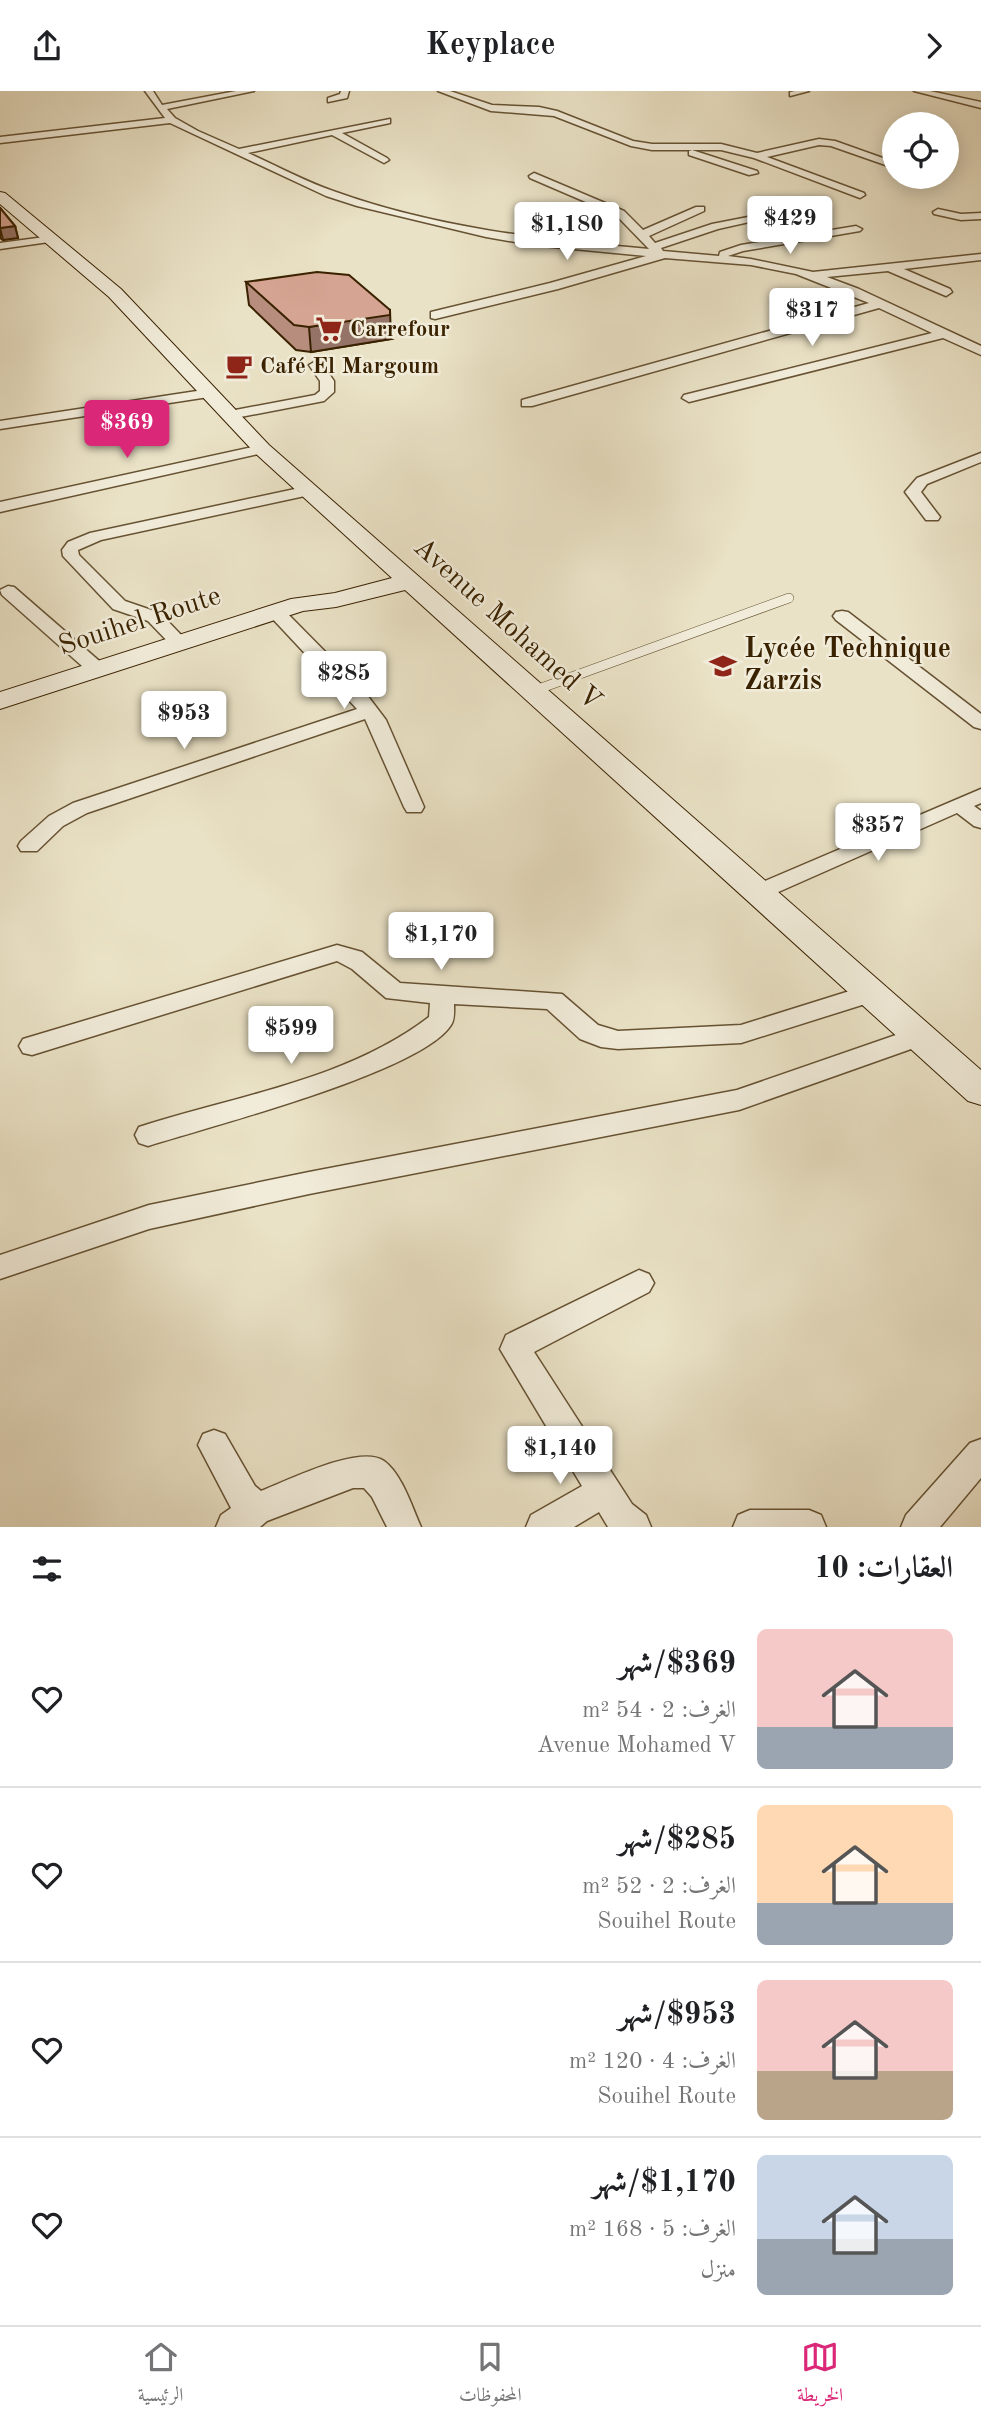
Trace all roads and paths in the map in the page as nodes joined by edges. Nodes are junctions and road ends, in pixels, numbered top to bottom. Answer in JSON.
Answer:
{"nodes":[{"id":1,"x":149,"y":91,"type":"edge"},
{"id":2,"x":250,"y":91,"type":"edge"},
{"id":3,"x":345,"y":91,"type":"edge"},
{"id":4,"x":442,"y":91,"type":"edge"},
{"id":5,"x":805,"y":91,"type":"edge"},
{"id":6,"x":918,"y":91,"type":"edge"},
{"id":7,"x":793,"y":94,"type":"dead end"},
{"id":8,"x":331,"y":100,"type":"dead end"},
{"id":9,"x":981,"y":104,"type":"edge"},
{"id":10,"x":160,"y":108,"type":"junction"},
{"id":11,"x":172,"y":120,"type":"junction"},
{"id":12,"x":387,"y":121,"type":"dead end"},
{"id":13,"x":335,"y":133,"type":"junction"},
{"id":14,"x":0,"y":140,"type":"edge"},
{"id":15,"x":674,"y":147,"type":"junction"},
{"id":16,"x":241,"y":152,"type":"junction"},
{"id":17,"x":757,"y":156,"type":"junction"},
{"id":18,"x":384,"y":160,"type":"dead end"},
{"id":19,"x":882,"y":161,"type":"edge"},
{"id":20,"x":753,"y":173,"type":"dead end"},
{"id":21,"x":534,"y":176,"type":"dead end"},
{"id":22,"x":860,"y":195,"type":"dead end"},
{"id":23,"x":0,"y":196,"type":"edge"},
{"id":24,"x":700,"y":209,"type":"dead end"},
{"id":25,"x":938,"y":212,"type":"dead end"},
{"id":26,"x":783,"y":213,"type":"dead end"},
{"id":27,"x":981,"y":216,"type":"edge"},
{"id":28,"x":856,"y":229,"type":"dead end"},
{"id":29,"x":641,"y":235,"type":"junction"},
{"id":30,"x":52,"y":239,"type":"junction"},
{"id":31,"x":0,"y":246,"type":"edge"},
{"id":32,"x":657,"y":251,"type":"junction"},
{"id":33,"x":981,"y":257,"type":"edge"},
{"id":34,"x":716,"y":258,"type":"junction"},
{"id":35,"x":888,"y":267,"type":"junction"},
{"id":36,"x":813,"y":275,"type":"junction"},
{"id":37,"x":946,"y":292,"type":"dead end"},
{"id":38,"x":879,"y":304,"type":"junction"},
{"id":39,"x":435,"y":315,"type":"dead end"},
{"id":40,"x":944,"y":334,"type":"junction"},
{"id":41,"x":981,"y":351,"type":"edge"},
{"id":42,"x":316,"y":365,"type":"dead end"},
{"id":43,"x":210,"y":393,"type":"junction"},
{"id":44,"x":689,"y":398,"type":"dead end"},
{"id":45,"x":527,"y":403,"type":"dead end"},
{"id":46,"x":230,"y":415,"type":"junction"},
{"id":47,"x":0,"y":425,"type":"edge"},
{"id":48,"x":262,"y":449,"type":"junction"},
{"id":49,"x":981,"y":457,"type":"edge"},
{"id":50,"x":309,"y":491,"type":"junction"},
{"id":51,"x":0,"y":507,"type":"edge"},
{"id":52,"x":932,"y":517,"type":"dead end"},
{"id":53,"x":400,"y":572,"type":"junction"},
{"id":54,"x":8,"y":591,"type":"dead end"},
{"id":55,"x":789,"y":597,"type":"dead end"},
{"id":56,"x":287,"y":607,"type":"junction"},
{"id":57,"x":842,"y":616,"type":"dead end"},
{"id":58,"x":179,"y":643,"type":"junction"},
{"id":59,"x":98,"y":670,"type":"junction"},
{"id":60,"x":533,"y":691,"type":"junction"},
{"id":61,"x":0,"y":701,"type":"edge"},
{"id":62,"x":369,"y":711,"type":"junction"},
{"id":63,"x":981,"y":723,"type":"edge"},
{"id":64,"x":981,"y":795,"type":"edge"},
{"id":65,"x":959,"y":805,"type":"junction"},
{"id":66,"x":414,"y":807,"type":"dead end"},
{"id":67,"x":981,"y":821,"type":"edge"},
{"id":68,"x":29,"y":846,"type":"dead end"},
{"id":69,"x":759,"y":893,"type":"junction"},
{"id":70,"x":872,"y":993,"type":"junction"},
{"id":71,"x":442,"y":995,"type":"junction"},
{"id":72,"x":919,"y":1036,"type":"junction"},
{"id":73,"x":32,"y":1046,"type":"dead end"},
{"id":74,"x":981,"y":1091,"type":"edge"},
{"id":75,"x":148,"y":1135,"type":"dead end"},
{"id":76,"x":0,"y":1267,"type":"edge"},
{"id":77,"x":639,"y":1283,"type":"dead end"},
{"id":78,"x":214,"y":1445,"type":"dead end"},
{"id":79,"x":981,"y":1454,"type":"edge"},
{"id":80,"x":604,"y":1491,"type":"junction"},
{"id":81,"x":245,"y":1518,"type":"edge"},
{"id":82,"x":404,"y":1527,"type":"edge"},
{"id":83,"x":543,"y":1527,"type":"edge"},
{"id":84,"x":634,"y":1527,"type":"edge"},
{"id":85,"x":750,"y":1527,"type":"edge"},
{"id":86,"x":809,"y":1527,"type":"edge"},
{"id":87,"x":918,"y":1527,"type":"edge"}],
"edges":[{"from":1,"to":10,"type":"street"},
{"from":2,"to":10,"type":"street"},
{"from":3,"to":8,"type":"street"},
{"from":4,"to":15,"type":"street"},
{"from":5,"to":7,"type":"street"},
{"from":6,"to":9,"type":"street"},
{"from":10,"to":11,"type":"street"},
{"from":11,"to":14,"type":"street"},
{"from":11,"to":16,"type":"street"},
{"from":12,"to":13,"type":"street"},
{"from":13,"to":16,"type":"street"},
{"from":13,"to":18,"type":"street"},
{"from":15,"to":17,"type":"street"},
{"from":15,"to":20,"type":"street"},
{"from":16,"to":32,"type":"street"},
{"from":17,"to":19,"type":"street"},
{"from":17,"to":22,"type":"street"},
{"from":21,"to":29,"type":"street"},
{"from":23,"to":30,"type":"main road","name":"Avenue Mohamed V"},
{"from":24,"to":29,"type":"street"},
{"from":25,"to":27,"type":"street"},
{"from":26,"to":32,"type":"street"},
{"from":28,"to":34,"type":"street"},
{"from":29,"to":32,"type":"street"},
{"from":30,"to":31,"type":"street"},
{"from":30,"to":43,"type":"main road","name":"Avenue Mohamed V"},
{"from":32,"to":34,"type":"street"},
{"from":32,"to":39,"type":"street"},
{"from":33,"to":35,"type":"street"},
{"from":34,"to":36,"type":"street"},
{"from":35,"to":36,"type":"street"},
{"from":35,"to":37,"type":"street"},
{"from":36,"to":38,"type":"street"},
{"from":38,"to":40,"type":"street"},
{"from":38,"to":45,"type":"street"},
{"from":40,"to":41,"type":"street"},
{"from":40,"to":44,"type":"street"},
{"from":42,"to":46,"type":"street"},
{"from":43,"to":46,"type":"main road","name":"Avenue Mohamed V"},
{"from":43,"to":47,"type":"street"},
{"from":46,"to":48,"type":"main road","name":"Avenue Mohamed V"},
{"from":48,"to":50,"type":"main road","name":"Avenue Mohamed V"},
{"from":48,"to":51,"type":"street"},
{"from":49,"to":52,"type":"street"},
{"from":50,"to":53,"type":"main road","name":"Avenue Mohamed V"},
{"from":50,"to":58,"type":"street"},
{"from":53,"to":56,"type":"main road","name":"Souihel Route"},
{"from":53,"to":60,"type":"main road","name":"Avenue Mohamed V"},
{"from":54,"to":59,"type":"street"},
{"from":55,"to":60,"type":"lane"},
{"from":56,"to":58,"type":"main road","name":"Souihel Route"},
{"from":56,"to":62,"type":"street"},
{"from":57,"to":63,"type":"street"},
{"from":58,"to":59,"type":"main road","name":"Souihel Route"},
{"from":59,"to":61,"type":"main road","name":"Souihel Route"},
{"from":60,"to":69,"type":"main road","name":"Avenue Mohamed V"},
{"from":62,"to":66,"type":"street"},
{"from":62,"to":68,"type":"street"},
{"from":64,"to":65,"type":"street"},
{"from":65,"to":67,"type":"street"},
{"from":65,"to":69,"type":"street"},
{"from":69,"to":70,"type":"main road","name":"Avenue Mohamed V"},
{"from":70,"to":71,"type":"street"},
{"from":70,"to":72,"type":"main road","name":"Avenue Mohamed V"},
{"from":71,"to":73,"type":"street"},
{"from":71,"to":75,"type":"street"},
{"from":72,"to":74,"type":"main road","name":"Avenue Mohamed V"},
{"from":72,"to":76,"type":"street"},
{"from":77,"to":80,"type":"street"},
{"from":78,"to":81,"type":"street"},
{"from":79,"to":87,"type":"street"},
{"from":80,"to":83,"type":"street"},
{"from":80,"to":84,"type":"street"},
{"from":81,"to":82,"type":"street"},
{"from":85,"to":86,"type":"street"}]}
